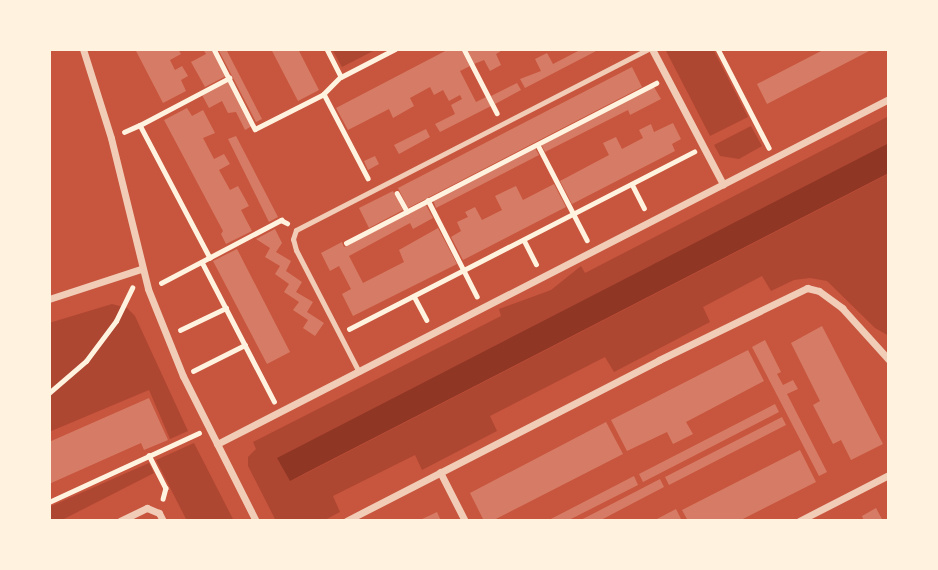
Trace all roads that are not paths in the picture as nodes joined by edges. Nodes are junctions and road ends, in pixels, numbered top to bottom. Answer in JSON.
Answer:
{"nodes":[{"id":1,"x":83,"y":49,"type":"edge"},
{"id":2,"x":650,"y":49,"type":"edge"},
{"id":3,"x":889,"y":99,"type":"edge"},
{"id":4,"x":723,"y":184,"type":"junction"},
{"id":5,"x":141,"y":269,"type":"junction"},
{"id":6,"x":49,"y":299,"type":"edge"},
{"id":7,"x":888,"y":356,"type":"edge"},
{"id":8,"x":359,"y":372,"type":"junction"},
{"id":9,"x":217,"y":444,"type":"junction"},
{"id":10,"x":440,"y":472,"type":"junction"},
{"id":11,"x":889,"y":475,"type":"edge"},
{"id":12,"x":120,"y":521,"type":"edge"},
{"id":13,"x":163,"y":521,"type":"edge"},
{"id":14,"x":256,"y":521,"type":"edge"},
{"id":15,"x":346,"y":521,"type":"edge"},
{"id":16,"x":465,"y":521,"type":"edge"},
{"id":17,"x":799,"y":521,"type":"edge"}],
"edges":[{"from":1,"to":5,"type":"street"},
{"from":2,"to":4,"type":"street"},
{"from":2,"to":8,"type":"lane"},
{"from":3,"to":4,"type":"street"},
{"from":4,"to":8,"type":"street"},
{"from":5,"to":6,"type":"street"},
{"from":5,"to":9,"type":"street"},
{"from":7,"to":10,"type":"street"},
{"from":8,"to":9,"type":"street"},
{"from":9,"to":14,"type":"street"},
{"from":10,"to":15,"type":"street"},
{"from":10,"to":16,"type":"street"},
{"from":11,"to":17,"type":"street"},
{"from":12,"to":13,"type":"street"}]}
